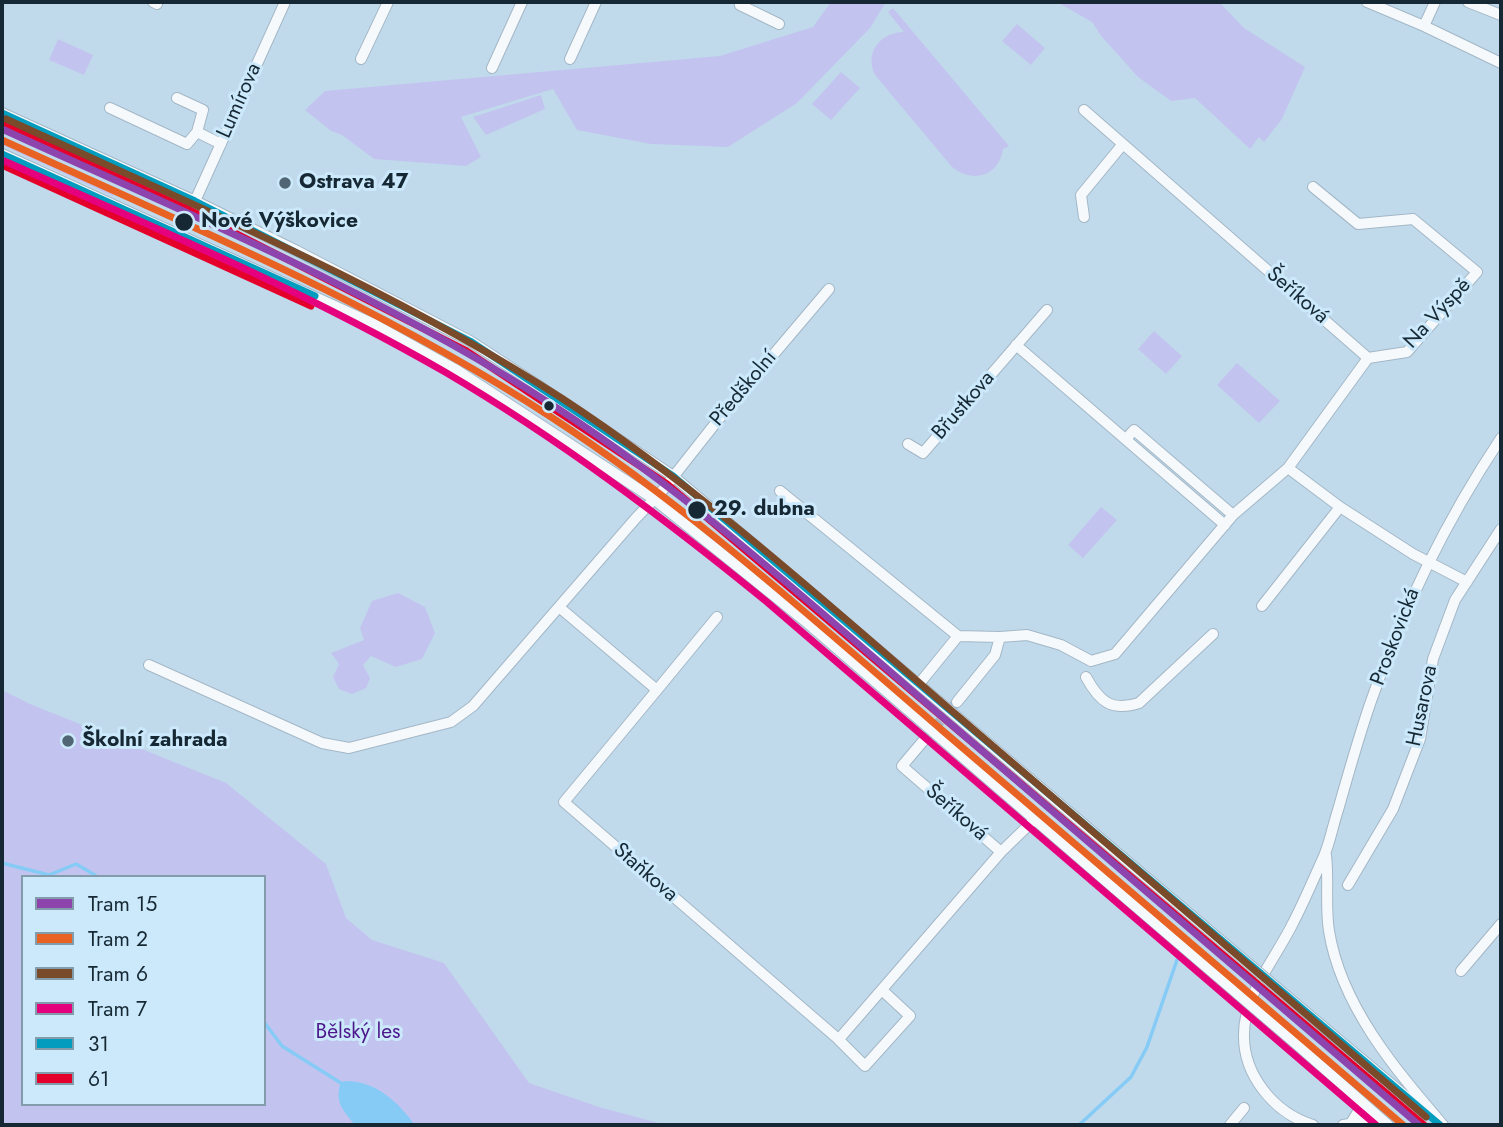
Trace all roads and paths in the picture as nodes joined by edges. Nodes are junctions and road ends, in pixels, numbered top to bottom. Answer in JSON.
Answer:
{"nodes":[{"id":1,"x":285,"y":2,"type":"edge"},
{"id":2,"x":388,"y":2,"type":"edge"},
{"id":3,"x":522,"y":2,"type":"edge"},
{"id":4,"x":596,"y":2,"type":"edge"},
{"id":5,"x":741,"y":2,"type":"edge"},
{"id":6,"x":1367,"y":2,"type":"edge"},
{"id":7,"x":1435,"y":2,"type":"edge"},
{"id":8,"x":1468,"y":2,"type":"edge"},
{"id":9,"x":1501,"y":15,"type":"edge"},
{"id":10,"x":779,"y":24,"type":"dead end"},
{"id":11,"x":1424,"y":26,"type":"junction"},
{"id":12,"x":361,"y":59,"type":"dead end"},
{"id":13,"x":569,"y":59,"type":"dead end"},
{"id":14,"x":1501,"y":63,"type":"edge"},
{"id":15,"x":492,"y":68,"type":"dead end"},
{"id":16,"x":177,"y":98,"type":"dead end"},
{"id":17,"x":110,"y":108,"type":"dead end"},
{"id":18,"x":1084,"y":110,"type":"dead end"},
{"id":19,"x":2,"y":113,"type":"edge"},
{"id":20,"x":197,"y":132,"type":"junction"},
{"id":21,"x":220,"y":144,"type":"junction"},
{"id":22,"x":1123,"y":144,"type":"junction"},
{"id":23,"x":2,"y":153,"type":"edge"},
{"id":24,"x":1313,"y":187,"type":"dead end"},
{"id":25,"x":195,"y":201,"type":"junction"},
{"id":26,"x":1084,"y":217,"type":"dead end"},
{"id":27,"x":829,"y":289,"type":"dead end"},
{"id":28,"x":1047,"y":310,"type":"dead end"},
{"id":29,"x":1016,"y":345,"type":"junction"},
{"id":30,"x":1368,"y":358,"type":"junction"},
{"id":31,"x":1501,"y":438,"type":"edge"},
{"id":32,"x":1126,"y":439,"type":"junction"},
{"id":33,"x":908,"y":444,"type":"dead end"},
{"id":34,"x":1288,"y":468,"type":"junction"},
{"id":35,"x":673,"y":476,"type":"junction"},
{"id":36,"x":780,"y":491,"type":"dead end"},
{"id":37,"x":658,"y":495,"type":"junction"},
{"id":38,"x":1340,"y":507,"type":"junction"},
{"id":39,"x":1233,"y":515,"type":"junction"},
{"id":40,"x":1225,"y":525,"type":"junction"},
{"id":41,"x":1501,"y":530,"type":"edge"},
{"id":42,"x":1428,"y":561,"type":"junction"},
{"id":43,"x":1467,"y":582,"type":"junction"},
{"id":44,"x":1262,"y":606,"type":"dead end"},
{"id":45,"x":559,"y":607,"type":"junction"},
{"id":46,"x":717,"y":617,"type":"dead end"},
{"id":47,"x":1213,"y":634,"type":"dead end"},
{"id":48,"x":958,"y":636,"type":"junction"},
{"id":49,"x":999,"y":637,"type":"junction"},
{"id":50,"x":149,"y":665,"type":"dead end"},
{"id":51,"x":1086,"y":677,"type":"dead end"},
{"id":52,"x":919,"y":684,"type":"junction"},
{"id":53,"x":657,"y":691,"type":"junction"},
{"id":54,"x":957,"y":702,"type":"tunnel mouth"},
{"id":55,"x":924,"y":740,"type":"tunnel mouth"},
{"id":56,"x":1035,"y":819,"type":"junction"},
{"id":57,"x":1001,"y":852,"type":"junction"},
{"id":58,"x":1325,"y":852,"type":"junction"},
{"id":59,"x":1348,"y":885,"type":"dead end"},
{"id":60,"x":1501,"y":924,"type":"edge"},
{"id":61,"x":1461,"y":971,"type":"dead end"},
{"id":62,"x":883,"y":991,"type":"junction"},
{"id":63,"x":837,"y":1038,"type":"junction"},
{"id":64,"x":1344,"y":1084,"type":"junction"},
{"id":65,"x":1244,"y":1108,"type":"dead end"},
{"id":66,"x":1347,"y":1124,"type":"edge"},
{"id":67,"x":1230,"y":1125,"type":"edge"},
{"id":68,"x":1313,"y":1125,"type":"edge"},
{"id":69,"x":1382,"y":1125,"type":"edge"},
{"id":70,"x":1388,"y":1125,"type":"edge"},
{"id":71,"x":1442,"y":1125,"type":"edge"}],
"edges":[{"from":1,"to":21,"type":"street","name":"Lumírova"},
{"from":2,"to":12,"type":"street"},
{"from":3,"to":15,"type":"street"},
{"from":4,"to":13,"type":"street"},
{"from":5,"to":10,"type":"street"},
{"from":6,"to":11,"type":"street"},
{"from":7,"to":11,"type":"street"},
{"from":8,"to":9,"type":"street"},
{"from":11,"to":14,"type":"street"},
{"from":16,"to":20,"type":"street"},
{"from":17,"to":20,"type":"street"},
{"from":18,"to":22,"type":"street","name":"Šeříková"},
{"from":19,"to":25,"type":"street"},
{"from":20,"to":21,"type":"street"},
{"from":21,"to":25,"type":"street","name":"Lumírova"},
{"from":22,"to":26,"type":"street"},
{"from":22,"to":30,"type":"street","name":"Šeříková"},
{"from":23,"to":37,"type":"street"},
{"from":24,"to":30,"type":"street","name":"Na Výspě"},
{"from":25,"to":35,"type":"street"},
{"from":27,"to":35,"type":"street","name":"Předškolní"},
{"from":28,"to":29,"type":"street","name":"Břustkova"},
{"from":29,"to":32,"type":"street"},
{"from":29,"to":33,"type":"street","name":"Břustkova"},
{"from":30,"to":34,"type":"street"},
{"from":31,"to":42,"type":"street","name":"Proskovická"},
{"from":32,"to":39,"type":"street"},
{"from":32,"to":40,"type":"street"},
{"from":34,"to":38,"type":"street"},
{"from":34,"to":39,"type":"street"},
{"from":35,"to":37,"type":"street","name":"Předškolní"},
{"from":35,"to":52,"type":"street"},
{"from":36,"to":48,"type":"street"},
{"from":37,"to":45,"type":"street"},
{"from":37,"to":56,"type":"street"},
{"from":38,"to":42,"type":"street"},
{"from":38,"to":44,"type":"street"},
{"from":39,"to":40,"type":"street"},
{"from":40,"to":49,"type":"street"},
{"from":41,"to":43,"type":"street","name":"Husarova"},
{"from":42,"to":43,"type":"street"},
{"from":42,"to":58,"type":"street","name":"Proskovická"},
{"from":43,"to":59,"type":"street","name":"Husarova"},
{"from":45,"to":50,"type":"street"},
{"from":45,"to":53,"type":"street"},
{"from":46,"to":53,"type":"street","name":"Staňkova"},
{"from":47,"to":51,"type":"street"},
{"from":48,"to":49,"type":"street"},
{"from":48,"to":52,"type":"street"},
{"from":49,"to":54,"type":"street"},
{"from":52,"to":71,"type":"street","bridge":true},
{"from":53,"to":63,"type":"street","name":"Staňkova"},
{"from":55,"to":57,"type":"street","name":"Šeříková"},
{"from":56,"to":57,"type":"street","name":"Šeříková"},
{"from":56,"to":64,"type":"street","bridge":true},
{"from":57,"to":62,"type":"street"},
{"from":58,"to":68,"type":"street"},
{"from":58,"to":71,"type":"street"},
{"from":60,"to":61,"type":"street"},
{"from":62,"to":63,"type":"street"},
{"from":62,"to":63,"type":"street","name":"Staňkova"},
{"from":64,"to":66,"type":"street"},
{"from":64,"to":70,"type":"street"},
{"from":65,"to":67,"type":"street"},
{"from":66,"to":69,"type":"street"}]}
